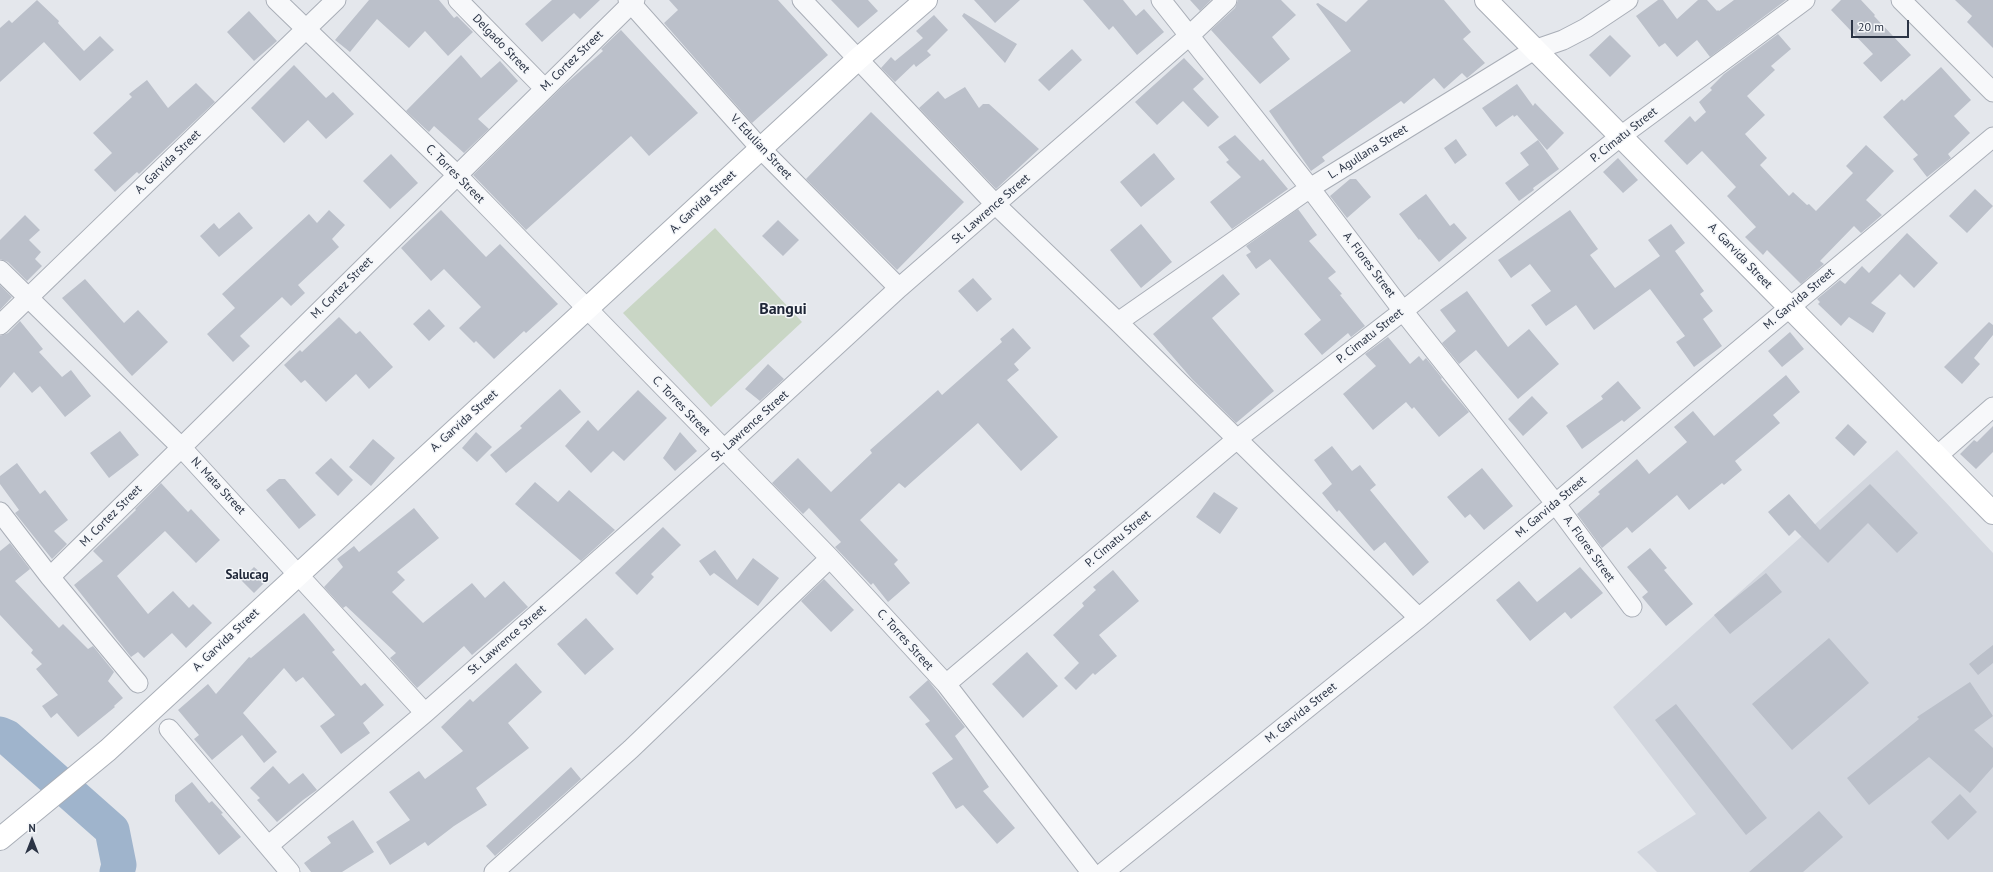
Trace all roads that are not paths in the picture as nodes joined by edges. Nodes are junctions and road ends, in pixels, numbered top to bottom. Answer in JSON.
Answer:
{"nodes":[{"id":1,"x":276,"y":0,"type":"edge"},
{"id":2,"x":336,"y":0,"type":"edge"},
{"id":3,"x":458,"y":0,"type":"edge"},
{"id":4,"x":802,"y":0,"type":"edge"},
{"id":5,"x":926,"y":0,"type":"edge"},
{"id":6,"x":1161,"y":0,"type":"edge"},
{"id":7,"x":1227,"y":0,"type":"edge"},
{"id":8,"x":1486,"y":0,"type":"edge"},
{"id":9,"x":1628,"y":0,"type":"edge"},
{"id":10,"x":1805,"y":0,"type":"edge"},
{"id":11,"x":1901,"y":0,"type":"edge"},
{"id":12,"x":632,"y":1,"type":"edge"},
{"id":13,"x":306,"y":29,"type":"junction"},
{"id":14,"x":1190,"y":35,"type":"junction"},
{"id":15,"x":1534,"y":50,"type":"junction"},
{"id":16,"x":858,"y":59,"type":"junction"},
{"id":17,"x":544,"y":88,"type":"junction"},
{"id":18,"x":1993,"y":92,"type":"edge"},
{"id":19,"x":1621,"y":136,"type":"junction"},
{"id":20,"x":1993,"y":137,"type":"edge"},
{"id":21,"x":761,"y":149,"type":"junction"},
{"id":22,"x":457,"y":175,"type":"junction"},
{"id":23,"x":1310,"y":188,"type":"junction"},
{"id":24,"x":996,"y":205,"type":"junction"},
{"id":25,"x":0,"y":270,"type":"edge"},
{"id":26,"x":899,"y":288,"type":"junction"},
{"id":27,"x":27,"y":297,"type":"junction"},
{"id":28,"x":1789,"y":307,"type":"junction"},
{"id":29,"x":588,"y":308,"type":"junction"},
{"id":30,"x":1404,"y":310,"type":"junction"},
{"id":31,"x":1118,"y":322,"type":"junction"},
{"id":32,"x":0,"y":325,"type":"edge"},
{"id":33,"x":1993,"y":407,"type":"edge"},
{"id":34,"x":1237,"y":438,"type":"junction"},
{"id":35,"x":181,"y":447,"type":"junction"},
{"id":36,"x":724,"y":450,"type":"junction"},
{"id":37,"x":1936,"y":457,"type":"junction"},
{"id":38,"x":1555,"y":503,"type":"junction"},
{"id":39,"x":0,"y":512,"type":"edge"},
{"id":40,"x":1993,"y":513,"type":"edge"},
{"id":41,"x":830,"y":558,"type":"junction"},
{"id":42,"x":298,"y":573,"type":"junction"},
{"id":43,"x":50,"y":578,"type":"junction"},
{"id":44,"x":1632,"y":608,"type":"dead end"},
{"id":45,"x":1419,"y":618,"type":"junction"},
{"id":46,"x":138,"y":683,"type":"dead end"},
{"id":47,"x":946,"y":684,"type":"junction"},
{"id":48,"x":426,"y":713,"type":"junction"},
{"id":49,"x":169,"y":729,"type":"dead end"},
{"id":50,"x":0,"y":839,"type":"edge"},
{"id":51,"x":268,"y":846,"type":"junction"},
{"id":52,"x":290,"y":872,"type":"edge"},
{"id":53,"x":494,"y":872,"type":"edge"},
{"id":54,"x":1091,"y":872,"type":"edge"},
{"id":55,"x":1104,"y":872,"type":"edge"}],
"edges":[{"from":1,"to":13,"type":"street","name":"C. Torres Street"},
{"from":2,"to":13,"type":"street","name":"A. Garvida Street"},
{"from":3,"to":17,"type":"street","name":"Delgado Street"},
{"from":4,"to":16,"type":"street"},
{"from":5,"to":16,"type":"main road","name":"A. Garvida Street"},
{"from":6,"to":14,"type":"street","name":"A. Flores Street"},
{"from":7,"to":14,"type":"street","name":"St. Lawrence Street"},
{"from":8,"to":15,"type":"main road","name":"A. Garvida Street"},
{"from":9,"to":15,"type":"street","name":"L. Agullana Street"},
{"from":10,"to":19,"type":"street","name":"P. Cimatu Street"},
{"from":11,"to":18,"type":"street"},
{"from":12,"to":17,"type":"street","name":"M. Cortez Street"},
{"from":12,"to":21,"type":"street","name":"V. Edulian Street"},
{"from":13,"to":22,"type":"street","name":"C. Torres Street"},
{"from":13,"to":27,"type":"street","name":"A. Garvida Street"},
{"from":14,"to":23,"type":"street","name":"A. Flores Street"},
{"from":14,"to":24,"type":"street","name":"St. Lawrence Street"},
{"from":15,"to":19,"type":"main road","name":"A. Garvida Street"},
{"from":15,"to":23,"type":"street","name":"L. Agullana Street"},
{"from":16,"to":21,"type":"main road","name":"A. Garvida Street"},
{"from":16,"to":24,"type":"street"},
{"from":17,"to":22,"type":"street","name":"M. Cortez Street"},
{"from":19,"to":28,"type":"main road","name":"A. Garvida Street"},
{"from":19,"to":30,"type":"street","name":"P. Cimatu Street"},
{"from":20,"to":28,"type":"street","name":"M. Garvida Street"},
{"from":21,"to":26,"type":"street","name":"V. Edulian Street"},
{"from":21,"to":29,"type":"main road","name":"A. Garvida Street"},
{"from":22,"to":29,"type":"street","name":"C. Torres Street"},
{"from":22,"to":35,"type":"street","name":"M. Cortez Street"},
{"from":23,"to":30,"type":"street","name":"A. Flores Street"},
{"from":23,"to":31,"type":"street","name":"L. Agullana Street"},
{"from":24,"to":26,"type":"street","name":"St. Lawrence Street"},
{"from":24,"to":31,"type":"street"},
{"from":25,"to":27,"type":"street","name":"N. Mata Street"},
{"from":26,"to":36,"type":"street","name":"St. Lawrence Street"},
{"from":27,"to":32,"type":"street","name":"A. Garvida Street"},
{"from":27,"to":35,"type":"street","name":"N. Mata Street"},
{"from":28,"to":37,"type":"main road","name":"A. Garvida Street"},
{"from":28,"to":38,"type":"street","name":"M. Garvida Street"},
{"from":29,"to":36,"type":"street","name":"C. Torres Street"},
{"from":29,"to":42,"type":"main road","name":"A. Garvida Street"},
{"from":30,"to":34,"type":"street","name":"P. Cimatu Street"},
{"from":30,"to":38,"type":"street","name":"A. Flores Street"},
{"from":31,"to":34,"type":"street"},
{"from":33,"to":37,"type":"street"},
{"from":34,"to":45,"type":"street"},
{"from":34,"to":47,"type":"street","name":"P. Cimatu Street"},
{"from":35,"to":42,"type":"street","name":"N. Mata Street"},
{"from":35,"to":43,"type":"street","name":"M. Cortez Street"},
{"from":36,"to":41,"type":"street","name":"C. Torres Street"},
{"from":36,"to":48,"type":"street","name":"St. Lawrence Street"},
{"from":37,"to":40,"type":"main road","name":"A. Garvida Street"},
{"from":38,"to":44,"type":"street","name":"A. Flores Street"},
{"from":38,"to":45,"type":"street","name":"M. Garvida Street"},
{"from":39,"to":43,"type":"street"},
{"from":41,"to":47,"type":"street","name":"C. Torres Street"},
{"from":41,"to":53,"type":"street"},
{"from":42,"to":48,"type":"street","name":"N. Mata Street"},
{"from":42,"to":50,"type":"main road","name":"A. Garvida Street"},
{"from":43,"to":46,"type":"street"},
{"from":45,"to":55,"type":"street","name":"M. Garvida Street"},
{"from":47,"to":54,"type":"street","name":"C. Torres Street"},
{"from":48,"to":51,"type":"street","name":"St. Lawrence Street"},
{"from":49,"to":51,"type":"street"},
{"from":51,"to":52,"type":"street"}]}
